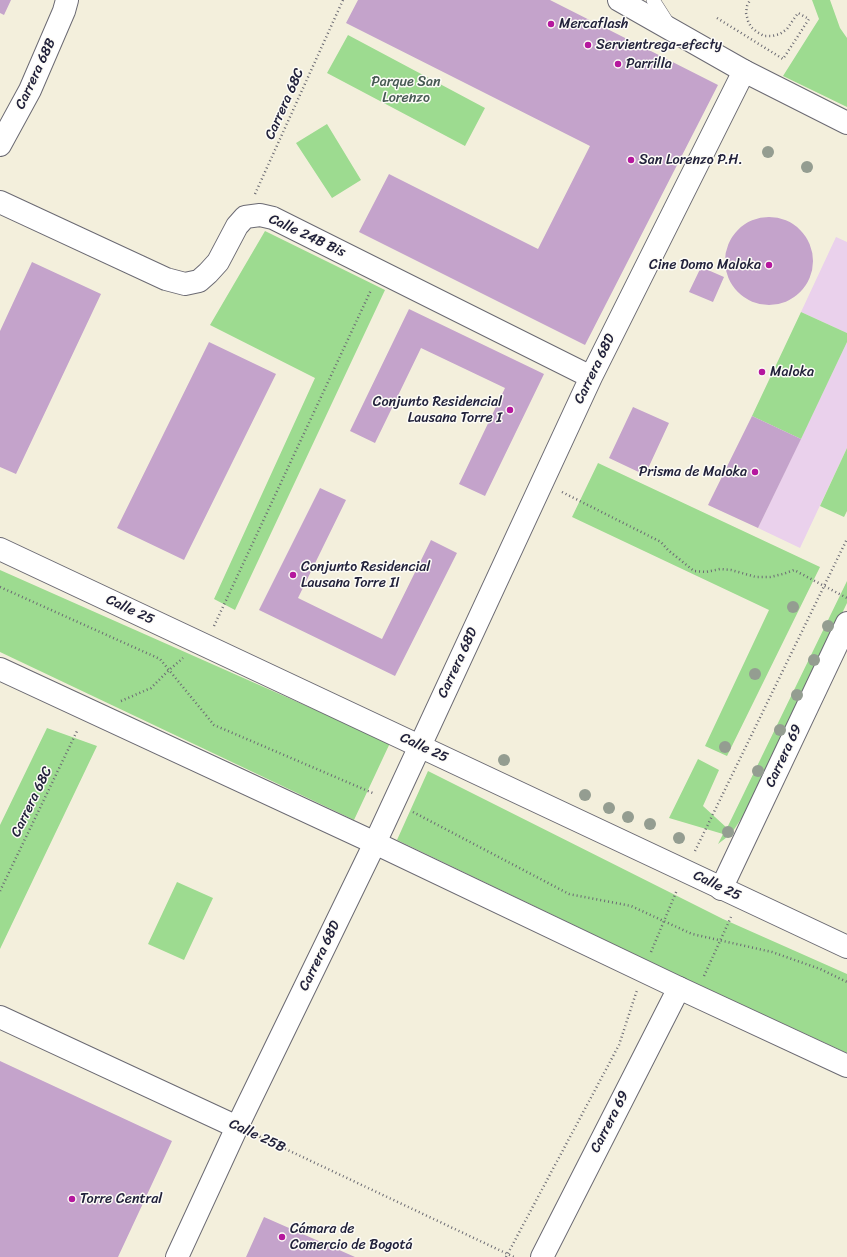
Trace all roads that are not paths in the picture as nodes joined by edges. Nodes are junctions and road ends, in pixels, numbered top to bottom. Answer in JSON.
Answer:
{"nodes":[{"id":1,"x":67,"y":0,"type":"edge"},
{"id":2,"x":619,"y":0,"type":"edge"},
{"id":3,"x":653,"y":0,"type":"edge"},
{"id":4,"x":672,"y":30,"type":"junction"},
{"id":5,"x":744,"y":71,"type":"junction"},
{"id":6,"x":847,"y":123,"type":"edge"},
{"id":7,"x":0,"y":145,"type":"edge"},
{"id":8,"x":0,"y":202,"type":"edge"},
{"id":9,"x":590,"y":377,"type":"junction"},
{"id":10,"x":0,"y":549,"type":"edge"},
{"id":11,"x":847,"y":623,"type":"edge"},
{"id":12,"x":0,"y":669,"type":"edge"},
{"id":13,"x":420,"y":746,"type":"junction"},
{"id":14,"x":375,"y":843,"type":"junction"},
{"id":15,"x":721,"y":889,"type":"junction"},
{"id":16,"x":847,"y":947,"type":"edge"},
{"id":17,"x":687,"y":992,"type":"junction"},
{"id":18,"x":0,"y":1016,"type":"edge"},
{"id":19,"x":847,"y":1066,"type":"edge"},
{"id":20,"x":237,"y":1127,"type":"junction"},
{"id":21,"x":177,"y":1257,"type":"edge"},
{"id":22,"x":542,"y":1257,"type":"edge"}],
"edges":[{"from":1,"to":7,"type":"street","name":"Carrera 68B"},
{"from":2,"to":4,"type":"street"},
{"from":3,"to":4,"type":"lane"},
{"from":4,"to":5,"type":"street"},
{"from":5,"to":6,"type":"street"},
{"from":5,"to":9,"type":"street","name":"Carrera 68D"},
{"from":8,"to":9,"type":"street","name":"Calle 24B Bis"},
{"from":9,"to":13,"type":"street","name":"Carrera 68D"},
{"from":10,"to":13,"type":"street","name":"Calle 25"},
{"from":11,"to":15,"type":"street","name":"Carrera 69"},
{"from":12,"to":14,"type":"street"},
{"from":13,"to":14,"type":"street","name":"Carrera 68D"},
{"from":13,"to":15,"type":"street","name":"Calle 25"},
{"from":14,"to":17,"type":"street"},
{"from":14,"to":20,"type":"street","name":"Carrera 68D"},
{"from":15,"to":16,"type":"street","name":"Calle 25"},
{"from":17,"to":19,"type":"street"},
{"from":17,"to":22,"type":"street","name":"Carrera 69"},
{"from":18,"to":20,"type":"street","name":"Calle 25B"},
{"from":20,"to":21,"type":"street","name":"Carrera 68D"}]}
